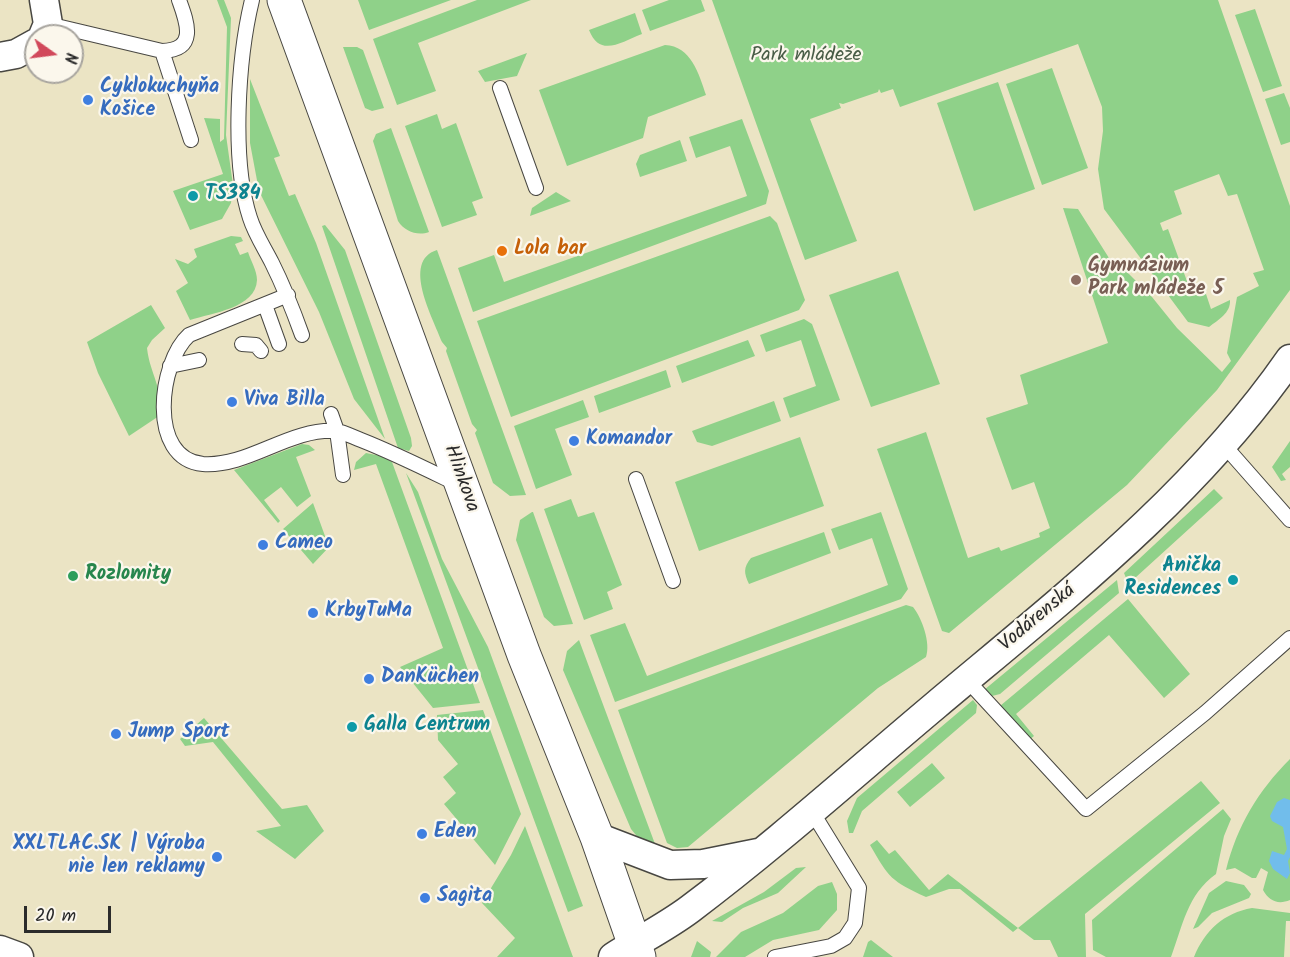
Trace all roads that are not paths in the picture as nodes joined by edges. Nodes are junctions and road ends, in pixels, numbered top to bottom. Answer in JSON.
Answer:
{"nodes":[{"id":1,"x":179,"y":0,"type":"edge"},
{"id":2,"x":252,"y":0,"type":"edge"},
{"id":3,"x":284,"y":0,"type":"edge"},
{"id":4,"x":84,"y":35,"type":"edge"},
{"id":5,"x":24,"y":46,"type":"edge"},
{"id":6,"x":162,"y":51,"type":"junction"},
{"id":7,"x":0,"y":57,"type":"edge"},
{"id":8,"x":500,"y":88,"type":"dead end"},
{"id":9,"x":191,"y":140,"type":"dead end"},
{"id":10,"x":536,"y":188,"type":"dead end"},
{"id":11,"x":288,"y":296,"type":"junction"},
{"id":12,"x":265,"y":305,"type":"junction"},
{"id":13,"x":302,"y":335,"type":"dead end"},
{"id":14,"x":242,"y":344,"type":"dead end"},
{"id":15,"x":279,"y":344,"type":"dead end"},
{"id":16,"x":261,"y":351,"type":"dead end"},
{"id":17,"x":1290,"y":359,"type":"edge"},
{"id":18,"x":200,"y":360,"type":"dead end"},
{"id":19,"x":170,"y":366,"type":"junction"},
{"id":20,"x":331,"y":414,"type":"dead end"},
{"id":21,"x":337,"y":431,"type":"junction"},
{"id":22,"x":1223,"y":444,"type":"junction"},
{"id":23,"x":343,"y":475,"type":"dead end"},
{"id":24,"x":636,"y":479,"type":"dead end"},
{"id":25,"x":462,"y":486,"type":"junction"},
{"id":26,"x":1290,"y":520,"type":"edge"},
{"id":27,"x":673,"y":581,"type":"dead end"},
{"id":28,"x":1290,"y":638,"type":"edge"},
{"id":29,"x":967,"y":680,"type":"junction"},
{"id":30,"x":811,"y":810,"type":"junction"},
{"id":31,"x":597,"y":837,"type":"junction"},
{"id":32,"x":760,"y":853,"type":"junction"},
{"id":33,"x":0,"y":950,"type":"edge"},
{"id":34,"x":629,"y":952,"type":"edge"},
{"id":35,"x":19,"y":957,"type":"edge"},
{"id":36,"x":775,"y":957,"type":"edge"}],
"edges":[{"from":1,"to":6,"type":"lane"},
{"from":2,"to":11,"type":"lane"},
{"from":3,"to":25,"type":"main road","name":"Hlinkova"},
{"from":4,"to":6,"type":"lane"},
{"from":5,"to":7,"type":"street"},
{"from":6,"to":9,"type":"lane"},
{"from":8,"to":10,"type":"lane"},
{"from":11,"to":12,"type":"lane"},
{"from":11,"to":13,"type":"lane"},
{"from":12,"to":15,"type":"lane"},
{"from":12,"to":19,"type":"lane"},
{"from":14,"to":16,"type":"lane"},
{"from":17,"to":22,"type":"street","name":"Vodárenská"},
{"from":18,"to":19,"type":"lane"},
{"from":19,"to":21,"type":"lane"},
{"from":20,"to":21,"type":"lane"},
{"from":21,"to":23,"type":"lane"},
{"from":21,"to":25,"type":"lane"},
{"from":22,"to":26,"type":"lane"},
{"from":22,"to":29,"type":"street","name":"Vodárenská"},
{"from":24,"to":27,"type":"lane"},
{"from":25,"to":31,"type":"main road","name":"Hlinkova"},
{"from":28,"to":29,"type":"lane"},
{"from":29,"to":30,"type":"street","name":"Vodárenská"},
{"from":30,"to":32,"type":"street","name":"Vodárenská"},
{"from":30,"to":36,"type":"lane"},
{"from":31,"to":32,"type":"street","name":"Vodárenská"},
{"from":31,"to":34,"type":"main road","name":"Hlinkova"},
{"from":32,"to":34,"type":"street","name":"Vodárenská"},
{"from":33,"to":35,"type":"street"}]}
